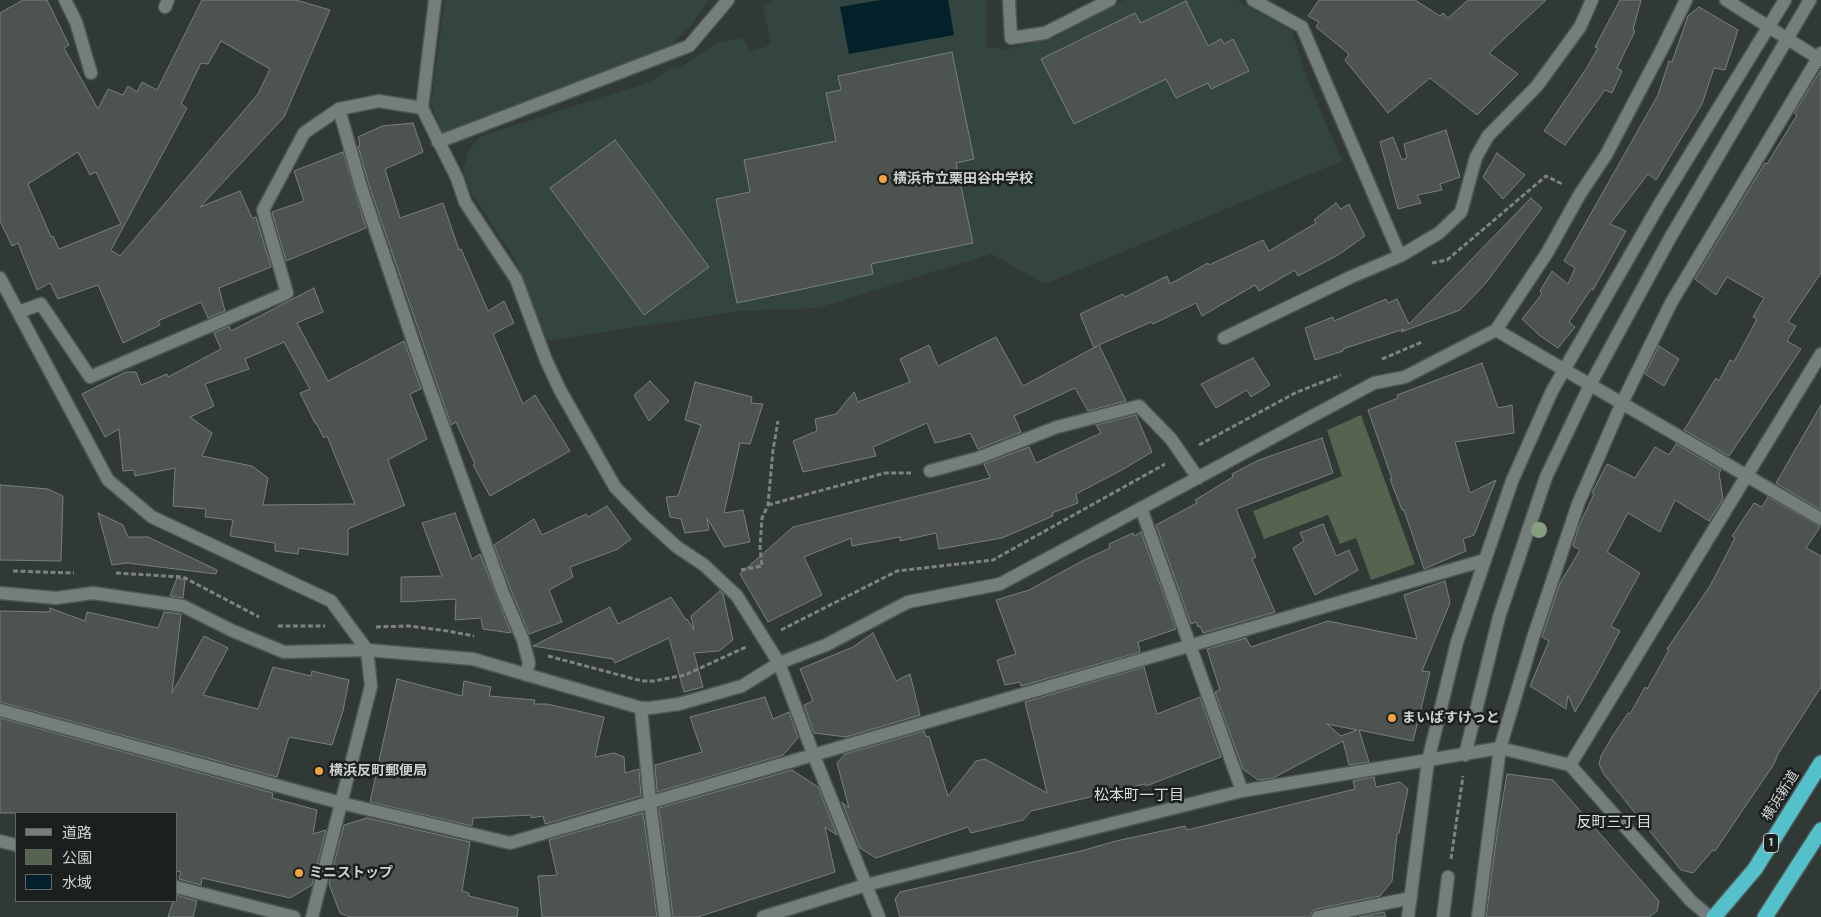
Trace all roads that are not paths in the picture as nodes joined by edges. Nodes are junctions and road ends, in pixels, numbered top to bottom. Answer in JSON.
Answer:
{"nodes":[{"id":1,"x":65,"y":0,"type":"edge"},
{"id":2,"x":434,"y":0,"type":"edge"},
{"id":3,"x":728,"y":0,"type":"edge"},
{"id":4,"x":1009,"y":0,"type":"edge"},
{"id":5,"x":1110,"y":0,"type":"edge"},
{"id":6,"x":1253,"y":0,"type":"edge"},
{"id":7,"x":1592,"y":0,"type":"edge"},
{"id":8,"x":1686,"y":0,"type":"edge"},
{"id":9,"x":1726,"y":0,"type":"edge"},
{"id":10,"x":1786,"y":0,"type":"edge"},
{"id":11,"x":1810,"y":0,"type":"edge"},
{"id":12,"x":1769,"y":28,"type":"junction"},
{"id":13,"x":1787,"y":39,"type":"junction"},
{"id":14,"x":1820,"y":57,"type":"edge"},
{"id":15,"x":91,"y":73,"type":"dead end"},
{"id":16,"x":422,"y":108,"type":"junction"},
{"id":17,"x":339,"y":109,"type":"junction"},
{"id":18,"x":438,"y":142,"type":"junction"},
{"id":19,"x":1400,"y":256,"type":"junction"},
{"id":20,"x":0,"y":278,"type":"edge"},
{"id":21,"x":19,"y":312,"type":"junction"},
{"id":22,"x":1496,"y":330,"type":"junction"},
{"id":23,"x":1224,"y":338,"type":"dead end"},
{"id":24,"x":1821,"y":354,"type":"edge"},
{"id":25,"x":1564,"y":370,"type":"junction"},
{"id":26,"x":1590,"y":385,"type":"junction"},
{"id":27,"x":1622,"y":403,"type":"junction"},
{"id":28,"x":930,"y":471,"type":"road end"},
{"id":29,"x":1746,"y":476,"type":"junction"},
{"id":30,"x":1198,"y":478,"type":"junction"},
{"id":31,"x":1141,"y":508,"type":"junction"},
{"id":32,"x":1821,"y":520,"type":"edge"},
{"id":33,"x":1485,"y":560,"type":"junction"},
{"id":34,"x":0,"y":592,"type":"edge"},
{"id":35,"x":1190,"y":646,"type":"junction"},
{"id":36,"x":368,"y":650,"type":"junction"},
{"id":37,"x":779,"y":664,"type":"junction"},
{"id":38,"x":526,"y":675,"type":"junction"},
{"id":39,"x":640,"y":708,"type":"junction"},
{"id":40,"x":0,"y":710,"type":"edge"},
{"id":41,"x":1500,"y":748,"type":"junction"},
{"id":42,"x":1465,"y":755,"type":"junction"},
{"id":43,"x":814,"y":756,"type":"junction"},
{"id":44,"x":1428,"y":761,"type":"junction"},
{"id":45,"x":1821,"y":763,"type":"edge"},
{"id":46,"x":1570,"y":765,"type":"junction"},
{"id":47,"x":1242,"y":791,"type":"junction"},
{"id":48,"x":650,"y":802,"type":"junction"},
{"id":49,"x":341,"y":803,"type":"junction"},
{"id":50,"x":1821,"y":830,"type":"edge"},
{"id":51,"x":0,"y":841,"type":"edge"},
{"id":52,"x":15,"y":845,"type":"edge"},
{"id":53,"x":1448,"y":877,"type":"road end"},
{"id":54,"x":866,"y":885,"type":"junction"},
{"id":55,"x":178,"y":887,"type":"edge"},
{"id":56,"x":1410,"y":898,"type":"junction"},
{"id":57,"x":294,"y":917,"type":"edge"},
{"id":58,"x":312,"y":917,"type":"edge"},
{"id":59,"x":665,"y":917,"type":"edge"},
{"id":60,"x":763,"y":917,"type":"edge"},
{"id":61,"x":879,"y":917,"type":"edge"},
{"id":62,"x":1318,"y":917,"type":"edge"},
{"id":63,"x":1408,"y":917,"type":"edge"},
{"id":64,"x":1443,"y":917,"type":"edge"},
{"id":65,"x":1478,"y":917,"type":"edge"},
{"id":66,"x":1710,"y":917,"type":"edge"},
{"id":67,"x":1714,"y":917,"type":"edge"},
{"id":68,"x":1765,"y":917,"type":"edge"}],
"edges":[{"from":1,"to":15,"type":"street"},
{"from":2,"to":16,"type":"street"},
{"from":3,"to":18,"type":"street"},
{"from":4,"to":5,"type":"street"},
{"from":6,"to":19,"type":"street"},
{"from":7,"to":19,"type":"street"},
{"from":8,"to":22,"type":"street"},
{"from":9,"to":12,"type":"street"},
{"from":10,"to":12,"type":"street"},
{"from":11,"to":13,"type":"street"},
{"from":12,"to":13,"type":"street"},
{"from":12,"to":25,"type":"street"},
{"from":13,"to":14,"type":"street"},
{"from":13,"to":26,"type":"street"},
{"from":14,"to":27,"type":"street"},
{"from":16,"to":17,"type":"street"},
{"from":16,"to":18,"type":"street"},
{"from":17,"to":21,"type":"street"},
{"from":17,"to":38,"type":"street"},
{"from":18,"to":37,"type":"street"},
{"from":19,"to":23,"type":"street"},
{"from":20,"to":21,"type":"street"},
{"from":21,"to":36,"type":"street"},
{"from":22,"to":25,"type":"street"},
{"from":22,"to":30,"type":"street"},
{"from":24,"to":29,"type":"street"},
{"from":25,"to":26,"type":"street"},
{"from":25,"to":33,"type":"street"},
{"from":26,"to":27,"type":"street"},
{"from":26,"to":42,"type":"street"},
{"from":27,"to":29,"type":"street"},
{"from":27,"to":41,"type":"street"},
{"from":28,"to":30,"type":"street"},
{"from":29,"to":32,"type":"street"},
{"from":29,"to":46,"type":"street"},
{"from":30,"to":31,"type":"street"},
{"from":31,"to":35,"type":"street"},
{"from":31,"to":37,"type":"street"},
{"from":33,"to":35,"type":"street"},
{"from":33,"to":44,"type":"street"},
{"from":34,"to":36,"type":"street"},
{"from":35,"to":43,"type":"street"},
{"from":35,"to":47,"type":"street"},
{"from":36,"to":38,"type":"street"},
{"from":36,"to":49,"type":"street"},
{"from":37,"to":39,"type":"street"},
{"from":37,"to":43,"type":"street"},
{"from":38,"to":39,"type":"street"},
{"from":39,"to":48,"type":"street"},
{"from":40,"to":49,"type":"street"},
{"from":41,"to":42,"type":"street"},
{"from":41,"to":46,"type":"street"},
{"from":41,"to":65,"type":"street"},
{"from":42,"to":44,"type":"street"},
{"from":43,"to":48,"type":"street"},
{"from":43,"to":54,"type":"street"},
{"from":44,"to":47,"type":"street"},
{"from":44,"to":56,"type":"street"},
{"from":45,"to":67,"type":"highway","name":"横浜新道","number":"1"},
{"from":46,"to":66,"type":"street"},
{"from":47,"to":54,"type":"street"},
{"from":48,"to":49,"type":"street"},
{"from":48,"to":59,"type":"street"},
{"from":49,"to":58,"type":"street"},
{"from":50,"to":68,"type":"highway"},
{"from":51,"to":52,"type":"street"},
{"from":53,"to":64,"type":"street"},
{"from":54,"to":60,"type":"street"},
{"from":54,"to":61,"type":"street"},
{"from":55,"to":57,"type":"street"},
{"from":56,"to":62,"type":"street"},
{"from":56,"to":63,"type":"street"}]}
